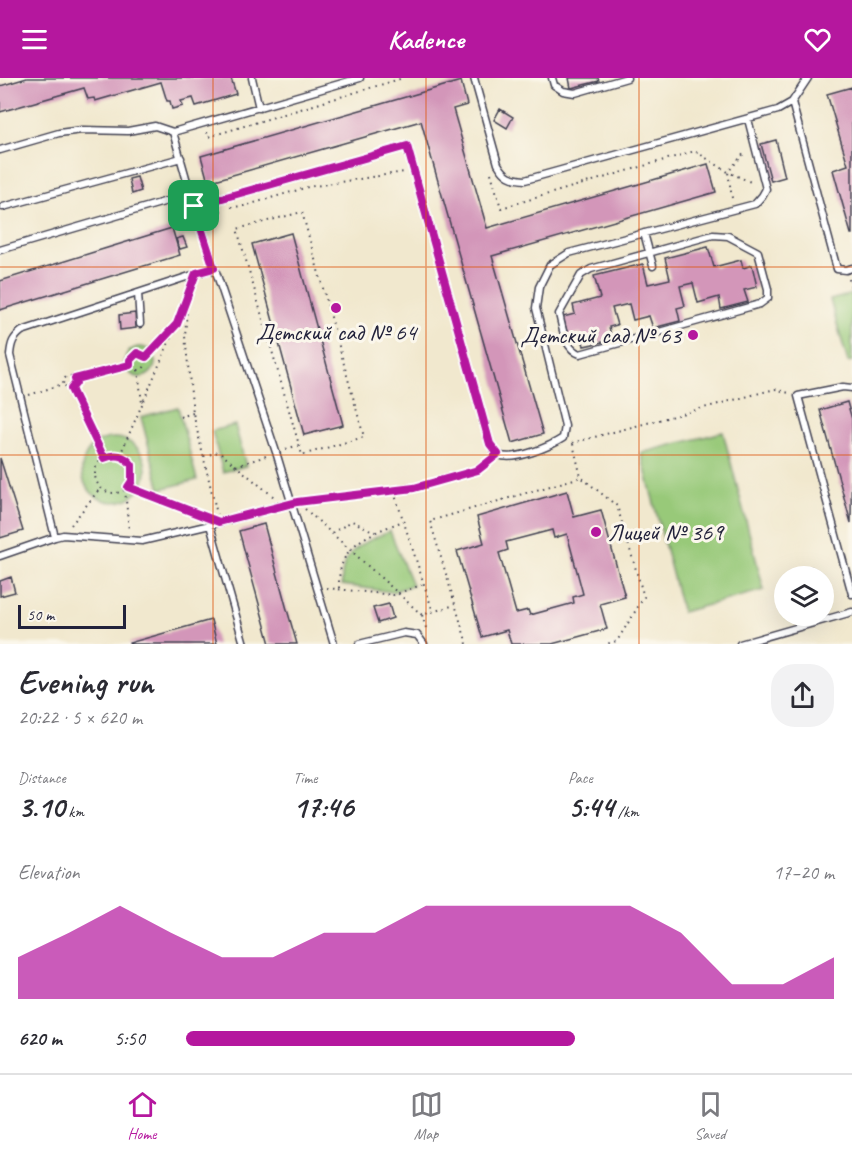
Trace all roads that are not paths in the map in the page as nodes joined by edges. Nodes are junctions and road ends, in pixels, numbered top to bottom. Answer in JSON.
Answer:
{"nodes":[{"id":1,"x":252,"y":78,"type":"edge"},
{"id":2,"x":360,"y":78,"type":"edge"},
{"id":3,"x":474,"y":78,"type":"edge"},
{"id":4,"x":552,"y":78,"type":"edge"},
{"id":5,"x":627,"y":78,"type":"edge"},
{"id":6,"x":807,"y":78,"type":"edge"},
{"id":7,"x":792,"y":102,"type":"junction"},
{"id":8,"x":260,"y":108,"type":"junction"},
{"id":9,"x":748,"y":119,"type":"junction"},
{"id":10,"x":173,"y":132,"type":"junction"},
{"id":11,"x":0,"y":150,"type":"edge"},
{"id":12,"x":181,"y":158,"type":"junction"},
{"id":13,"x":191,"y":194,"type":"junction"},
{"id":14,"x":194,"y":206,"type":"junction"},
{"id":15,"x":3,"y":207,"type":"dead end"},
{"id":16,"x":644,"y":233,"type":"junction"},
{"id":17,"x":0,"y":250,"type":"edge"},
{"id":18,"x":650,"y":253,"type":"junction"},
{"id":19,"x":653,"y":266,"type":"dead end"},
{"id":20,"x":214,"y":268,"type":"junction"},
{"id":21,"x":852,"y":268,"type":"edge"},
{"id":22,"x":138,"y":293,"type":"junction"},
{"id":23,"x":140,"y":324,"type":"dead end"},
{"id":24,"x":852,"y":388,"type":"edge"},
{"id":25,"x":291,"y":503,"type":"junction"},
{"id":26,"x":210,"y":525,"type":"junction"},
{"id":27,"x":55,"y":537,"type":"junction"},
{"id":28,"x":0,"y":556,"type":"edge"},
{"id":29,"x":852,"y":594,"type":"edge"},
{"id":30,"x":852,"y":612,"type":"edge"},
{"id":31,"x":244,"y":644,"type":"edge"},
{"id":32,"x":334,"y":644,"type":"edge"},
{"id":33,"x":359,"y":644,"type":"edge"},
{"id":34,"x":424,"y":644,"type":"edge"},
{"id":35,"x":740,"y":644,"type":"edge"}],
"edges":[{"from":1,"to":8,"type":"lane"},
{"from":2,"to":8,"type":"lane"},
{"from":3,"to":9,"type":"lane"},
{"from":4,"to":5,"type":"lane"},
{"from":6,"to":7,"type":"lane"},
{"from":7,"to":9,"type":"lane"},
{"from":7,"to":21,"type":"lane"},
{"from":8,"to":10,"type":"lane"},
{"from":9,"to":16,"type":"lane"},
{"from":10,"to":11,"type":"lane"},
{"from":10,"to":12,"type":"lane"},
{"from":12,"to":13,"type":"lane"},
{"from":12,"to":15,"type":"lane"},
{"from":13,"to":14,"type":"lane"},
{"from":13,"to":17,"type":"lane"},
{"from":14,"to":16,"type":"lane"},
{"from":14,"to":20,"type":"lane"},
{"from":16,"to":18,"type":"lane"},
{"from":18,"to":18,"type":"lane"},
{"from":18,"to":19,"type":"lane"},
{"from":20,"to":22,"type":"lane"},
{"from":20,"to":25,"type":"lane"},
{"from":22,"to":23,"type":"lane"},
{"from":22,"to":27,"type":"lane"},
{"from":24,"to":29,"type":"lane"},
{"from":25,"to":26,"type":"lane"},
{"from":25,"to":32,"type":"lane"},
{"from":26,"to":27,"type":"lane"},
{"from":26,"to":31,"type":"lane"},
{"from":27,"to":28,"type":"lane"},
{"from":30,"to":35,"type":"lane"},
{"from":33,"to":34,"type":"lane"}]}
